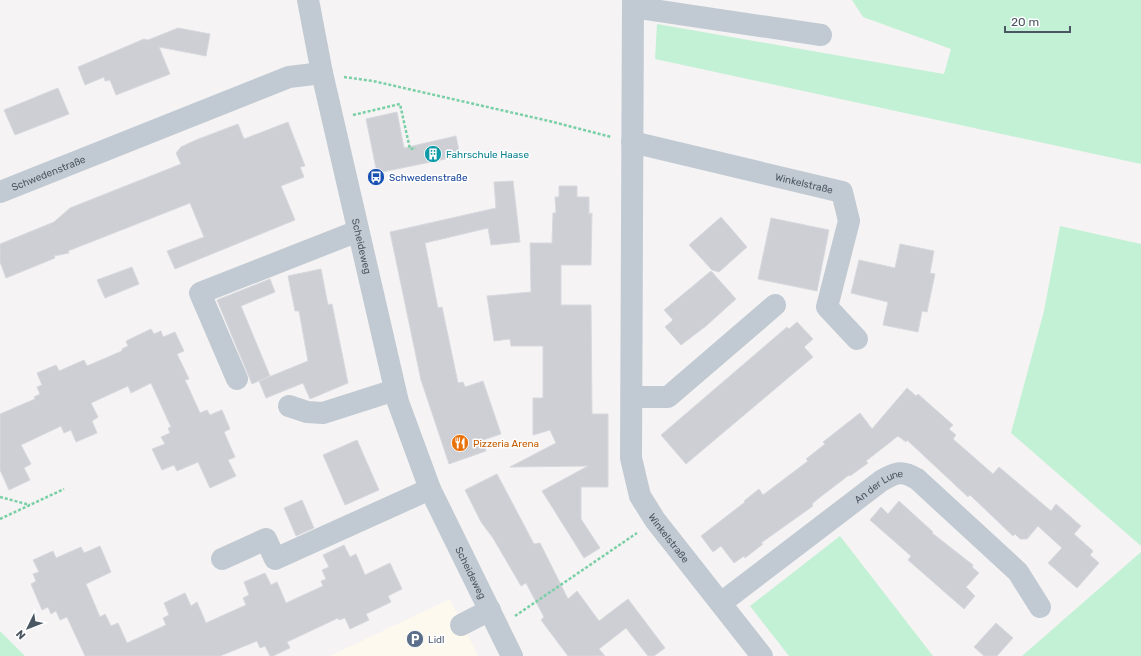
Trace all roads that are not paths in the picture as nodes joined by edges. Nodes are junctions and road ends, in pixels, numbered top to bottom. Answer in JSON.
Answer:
{"nodes":[{"id":1,"x":308,"y":0,"type":"edge"},
{"id":2,"x":633,"y":10,"type":"edge"},
{"id":3,"x":821,"y":35,"type":"dead end"},
{"id":4,"x":322,"y":73,"type":"junction"},
{"id":5,"x":632,"y":136,"type":"junction"},
{"id":6,"x":0,"y":192,"type":"edge"},
{"id":7,"x":358,"y":231,"type":"junction"},
{"id":8,"x":776,"y":305,"type":"dead end"},
{"id":9,"x":856,"y":339,"type":"dead end"},
{"id":10,"x":237,"y":379,"type":"dead end"},
{"id":11,"x":395,"y":390,"type":"junction"},
{"id":12,"x":633,"y":397,"type":"junction"},
{"id":13,"x":289,"y":406,"type":"dead end"},
{"id":14,"x":430,"y":489,"type":"junction"},
{"id":15,"x":222,"y":558,"type":"dead end"},
{"id":16,"x":720,"y":603,"type":"junction"},
{"id":17,"x":1040,"y":607,"type":"dead end"},
{"id":18,"x":494,"y":619,"type":"junction"},
{"id":19,"x":461,"y":625,"type":"dead end"},
{"id":20,"x":512,"y":656,"type":"edge"},
{"id":21,"x":762,"y":656,"type":"edge"}],
"edges":[{"from":1,"to":4,"type":"street","name":"Scheideweg"},
{"from":2,"to":3,"type":"street"},
{"from":2,"to":5,"type":"street","name":"Winkelstraße"},
{"from":4,"to":6,"type":"street","name":"Schwedenstraße"},
{"from":4,"to":7,"type":"street","name":"Scheideweg"},
{"from":5,"to":9,"type":"street","name":"Winkelstraße"},
{"from":5,"to":12,"type":"street","name":"Winkelstraße"},
{"from":7,"to":10,"type":"street"},
{"from":7,"to":11,"type":"street","name":"Scheideweg"},
{"from":8,"to":12,"type":"street"},
{"from":11,"to":13,"type":"street"},
{"from":11,"to":14,"type":"street","name":"Scheideweg"},
{"from":12,"to":16,"type":"street","name":"Winkelstraße"},
{"from":14,"to":15,"type":"street"},
{"from":14,"to":18,"type":"street","name":"Scheideweg"},
{"from":16,"to":17,"type":"street","name":"An der Lune"},
{"from":16,"to":21,"type":"street","name":"Winkelstraße"},
{"from":18,"to":19,"type":"street"},
{"from":18,"to":20,"type":"street","name":"Scheideweg"}]}
